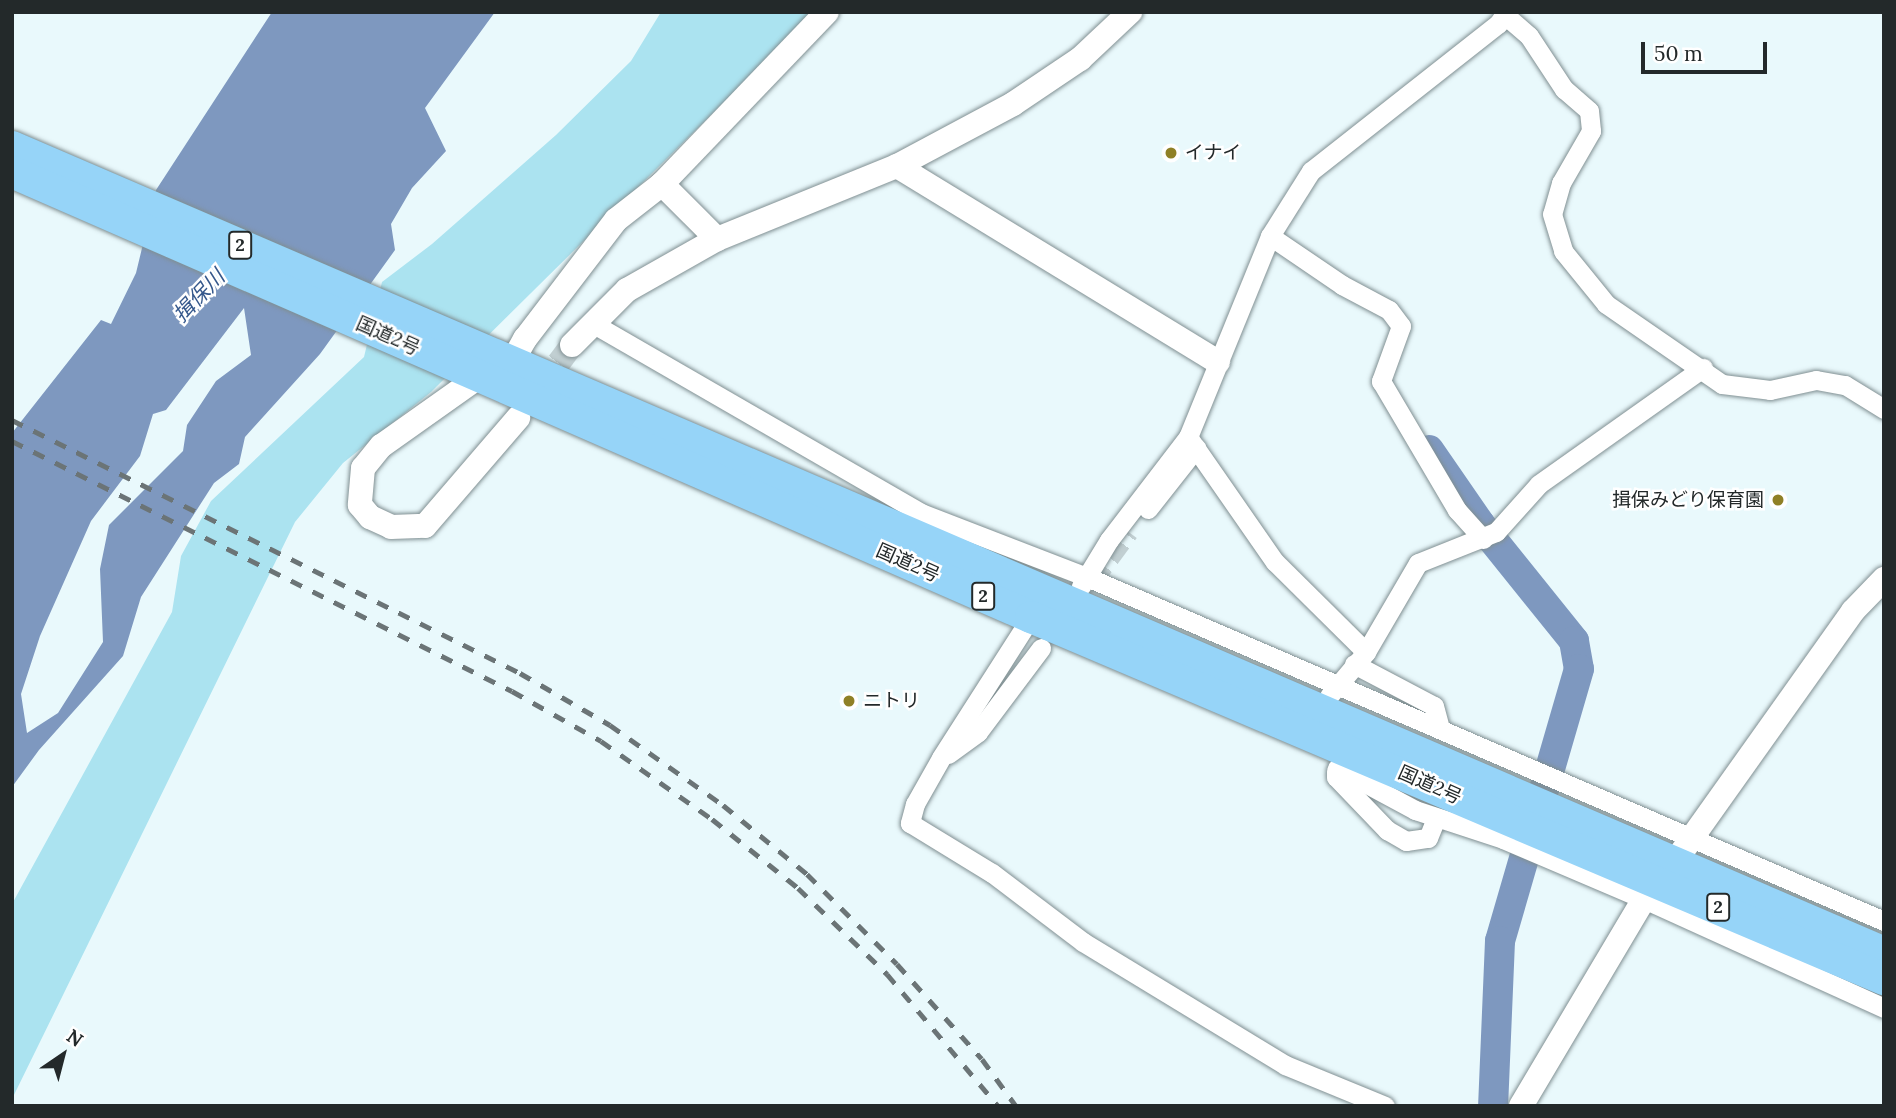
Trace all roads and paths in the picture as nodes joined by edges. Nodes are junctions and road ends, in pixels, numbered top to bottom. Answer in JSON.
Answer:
{"nodes":[{"id":1,"x":827,"y":12,"type":"edge"},
{"id":2,"x":1130,"y":12,"type":"edge"},
{"id":3,"x":1506,"y":14,"type":"edge"},
{"id":4,"x":12,"y":147,"type":"edge"},
{"id":5,"x":897,"y":166,"type":"junction"},
{"id":6,"x":12,"y":172,"type":"edge"},
{"id":7,"x":662,"y":184,"type":"junction"},
{"id":8,"x":1270,"y":236,"type":"junction"},
{"id":9,"x":717,"y":239,"type":"junction"},
{"id":10,"x":592,"y":323,"type":"junction"},
{"id":11,"x":572,"y":345,"type":"tunnel mouth"},
{"id":12,"x":467,"y":361,"type":"junction"},
{"id":13,"x":1218,"y":362,"type":"junction"},
{"id":14,"x":511,"y":364,"type":"junction"},
{"id":15,"x":1703,"y":368,"type":"junction"},
{"id":16,"x":1884,"y":409,"type":"edge"},
{"id":17,"x":517,"y":418,"type":"dead end"},
{"id":18,"x":1192,"y":443,"type":"junction"},
{"id":19,"x":1129,"y":532,"type":"tunnel mouth"},
{"id":20,"x":1482,"y":539,"type":"junction"},
{"id":21,"x":1087,"y":577,"type":"junction"},
{"id":22,"x":1884,"y":579,"type":"edge"},
{"id":23,"x":1069,"y":604,"type":"junction"},
{"id":24,"x":1031,"y":617,"type":"junction"},
{"id":25,"x":1041,"y":649,"type":"dead end"},
{"id":26,"x":1360,"y":658,"type":"junction"},
{"id":27,"x":1328,"y":697,"type":"junction"},
{"id":28,"x":1439,"y":725,"type":"dead end"},
{"id":29,"x":1337,"y":756,"type":"junction"},
{"id":30,"x":941,"y":758,"type":"junction"},
{"id":31,"x":1519,"y":808,"type":"junction"},
{"id":32,"x":1435,"y":821,"type":"dead end"},
{"id":33,"x":1550,"y":835,"type":"junction"},
{"id":34,"x":1667,"y":870,"type":"junction"},
{"id":35,"x":1884,"y":921,"type":"edge"},
{"id":36,"x":1884,"y":953,"type":"edge"},
{"id":37,"x":1884,"y":979,"type":"edge"},
{"id":38,"x":1884,"y":1008,"type":"edge"},
{"id":39,"x":1385,"y":1106,"type":"edge"},
{"id":40,"x":1521,"y":1106,"type":"edge"}],
"edges":[{"from":1,"to":7,"type":"street"},
{"from":2,"to":5,"type":"street"},
{"from":3,"to":8,"type":"street"},
{"from":3,"to":15,"type":"street"},
{"from":4,"to":12,"type":"highway","name":"国道2号","number":"2"},
{"from":5,"to":9,"type":"street"},
{"from":5,"to":13,"type":"street"},
{"from":6,"to":12,"type":"highway","name":"国道2号","number":"2"},
{"from":7,"to":9,"type":"street"},
{"from":7,"to":14,"type":"street"},
{"from":8,"to":13,"type":"street"},
{"from":8,"to":20,"type":"street"},
{"from":9,"to":10,"type":"street"},
{"from":10,"to":11,"type":"street"},
{"from":10,"to":21,"type":"street"},
{"from":12,"to":14,"type":"highway","name":"国道2号","number":"2"},
{"from":12,"to":17,"type":"street"},
{"from":12,"to":24,"type":"highway","name":"国道2号","number":"2"},
{"from":13,"to":18,"type":"street"},
{"from":14,"to":23,"type":"highway","name":"国道2号","number":"2"},
{"from":15,"to":16,"type":"street"},
{"from":15,"to":20,"type":"street"},
{"from":18,"to":19,"type":"street"},
{"from":18,"to":21,"type":"street"},
{"from":18,"to":26,"type":"street"},
{"from":20,"to":26,"type":"street"},
{"from":21,"to":23,"type":"street"},
{"from":21,"to":27,"type":"street"},
{"from":22,"to":34,"type":"street"},
{"from":23,"to":27,"type":"highway","name":"国道2号","number":"2"},
{"from":24,"to":29,"type":"highway","name":"国道2号","number":"2"},
{"from":24,"to":30,"type":"street"},
{"from":25,"to":30,"type":"street"},
{"from":26,"to":27,"type":"street"},
{"from":26,"to":28,"type":"street"},
{"from":27,"to":31,"type":"highway","name":"国道2号","number":"2"},
{"from":29,"to":31,"type":"highway","name":"国道2号","number":"2"},
{"from":29,"to":32,"type":"street"},
{"from":30,"to":39,"type":"street"},
{"from":31,"to":33,"type":"highway","name":"国道2号","number":"2"},
{"from":31,"to":33,"type":"street"},
{"from":31,"to":34,"type":"street"},
{"from":33,"to":34,"type":"highway","name":"国道2号","number":"2"},
{"from":33,"to":34,"type":"street"},
{"from":34,"to":35,"type":"street"},
{"from":34,"to":36,"type":"highway","name":"国道2号","number":"2"},
{"from":34,"to":37,"type":"highway","name":"国道2号","number":"2"},
{"from":34,"to":38,"type":"street"},
{"from":34,"to":40,"type":"street"}]}
